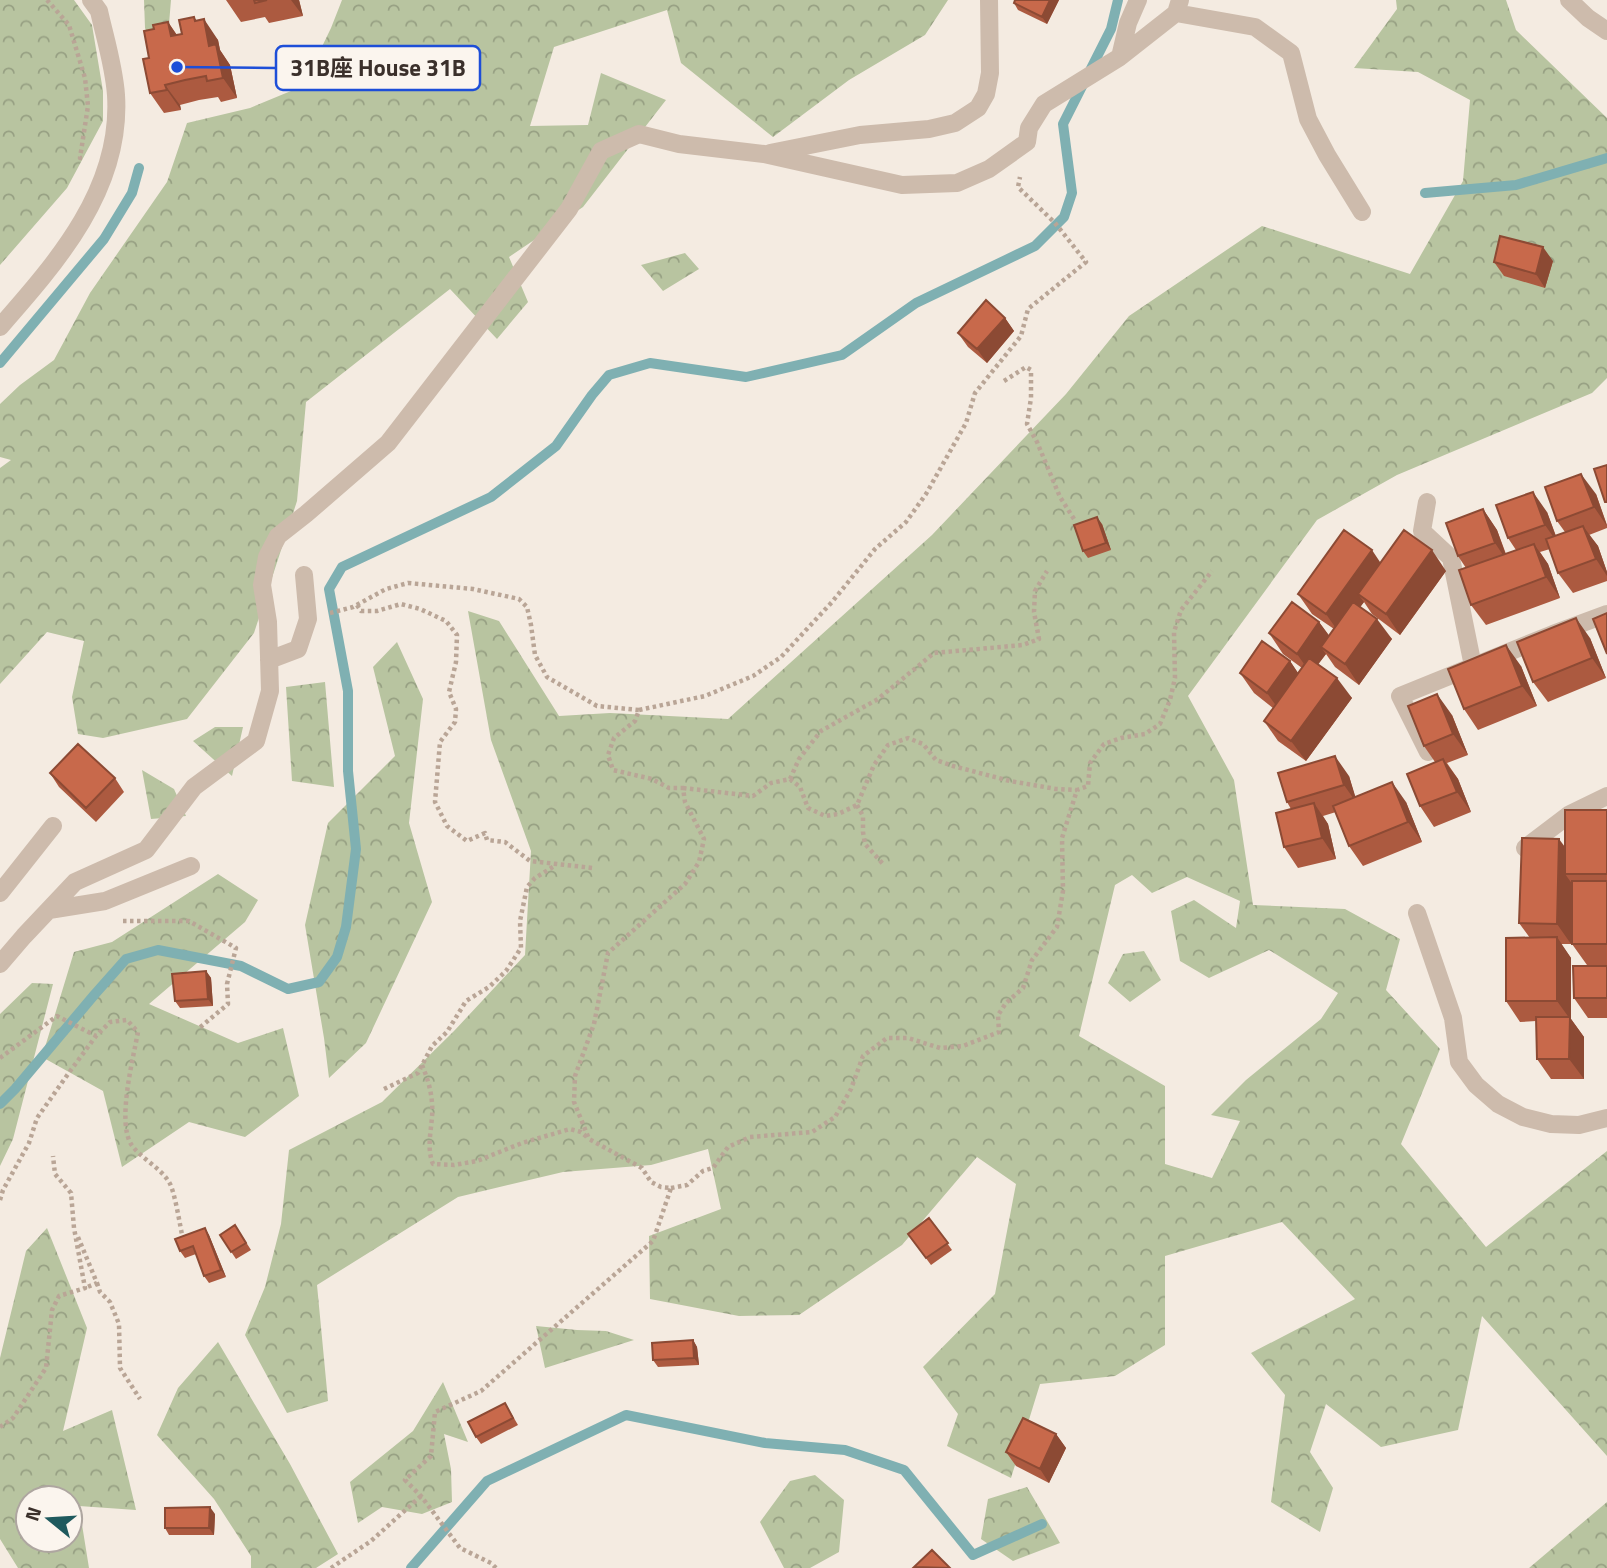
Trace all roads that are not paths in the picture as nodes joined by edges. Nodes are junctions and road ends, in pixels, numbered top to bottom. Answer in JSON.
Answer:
{"nodes":[{"id":1,"x":91,"y":0,"type":"edge"},
{"id":2,"x":989,"y":0,"type":"edge"},
{"id":3,"x":1138,"y":0,"type":"edge"},
{"id":4,"x":1569,"y":0,"type":"edge"},
{"id":5,"x":1178,"y":7,"type":"edge"},
{"id":6,"x":1607,"y":31,"type":"edge"},
{"id":7,"x":1115,"y":61,"type":"junction"},
{"id":8,"x":764,"y":154,"type":"junction"},
{"id":9,"x":1362,"y":212,"type":"dead end"},
{"id":10,"x":0,"y":327,"type":"edge"},
{"id":11,"x":1427,"y":502,"type":"dead end"},
{"id":12,"x":304,"y":575,"type":"dead end"},
{"id":13,"x":1607,"y":614,"type":"edge"},
{"id":14,"x":269,"y":660,"type":"junction"},
{"id":15,"x":1473,"y":666,"type":"junction"},
{"id":16,"x":1428,"y":752,"type":"edge"},
{"id":17,"x":1607,"y":796,"type":"edge"},
{"id":18,"x":53,"y":826,"type":"dead end"},
{"id":19,"x":1525,"y":848,"type":"edge"},
{"id":20,"x":191,"y":866,"type":"dead end"},
{"id":21,"x":0,"y":893,"type":"edge"},
{"id":22,"x":49,"y":910,"type":"junction"},
{"id":23,"x":1417,"y":913,"type":"dead end"},
{"id":24,"x":0,"y":964,"type":"edge"},
{"id":25,"x":1607,"y":1118,"type":"edge"}],
"edges":[{"from":1,"to":10,"type":"street"},
{"from":2,"to":8,"type":"street"},
{"from":3,"to":7,"type":"street"},
{"from":4,"to":6,"type":"street"},
{"from":5,"to":7,"type":"street"},
{"from":5,"to":9,"type":"street"},
{"from":7,"to":8,"type":"street"},
{"from":8,"to":14,"type":"street"},
{"from":11,"to":15,"type":"street"},
{"from":12,"to":14,"type":"street"},
{"from":13,"to":15,"type":"street"},
{"from":14,"to":22,"type":"street"},
{"from":15,"to":16,"type":"street"},
{"from":17,"to":19,"type":"street"},
{"from":18,"to":21,"type":"street"},
{"from":20,"to":22,"type":"street"},
{"from":22,"to":24,"type":"street"},
{"from":23,"to":25,"type":"street"}]}
